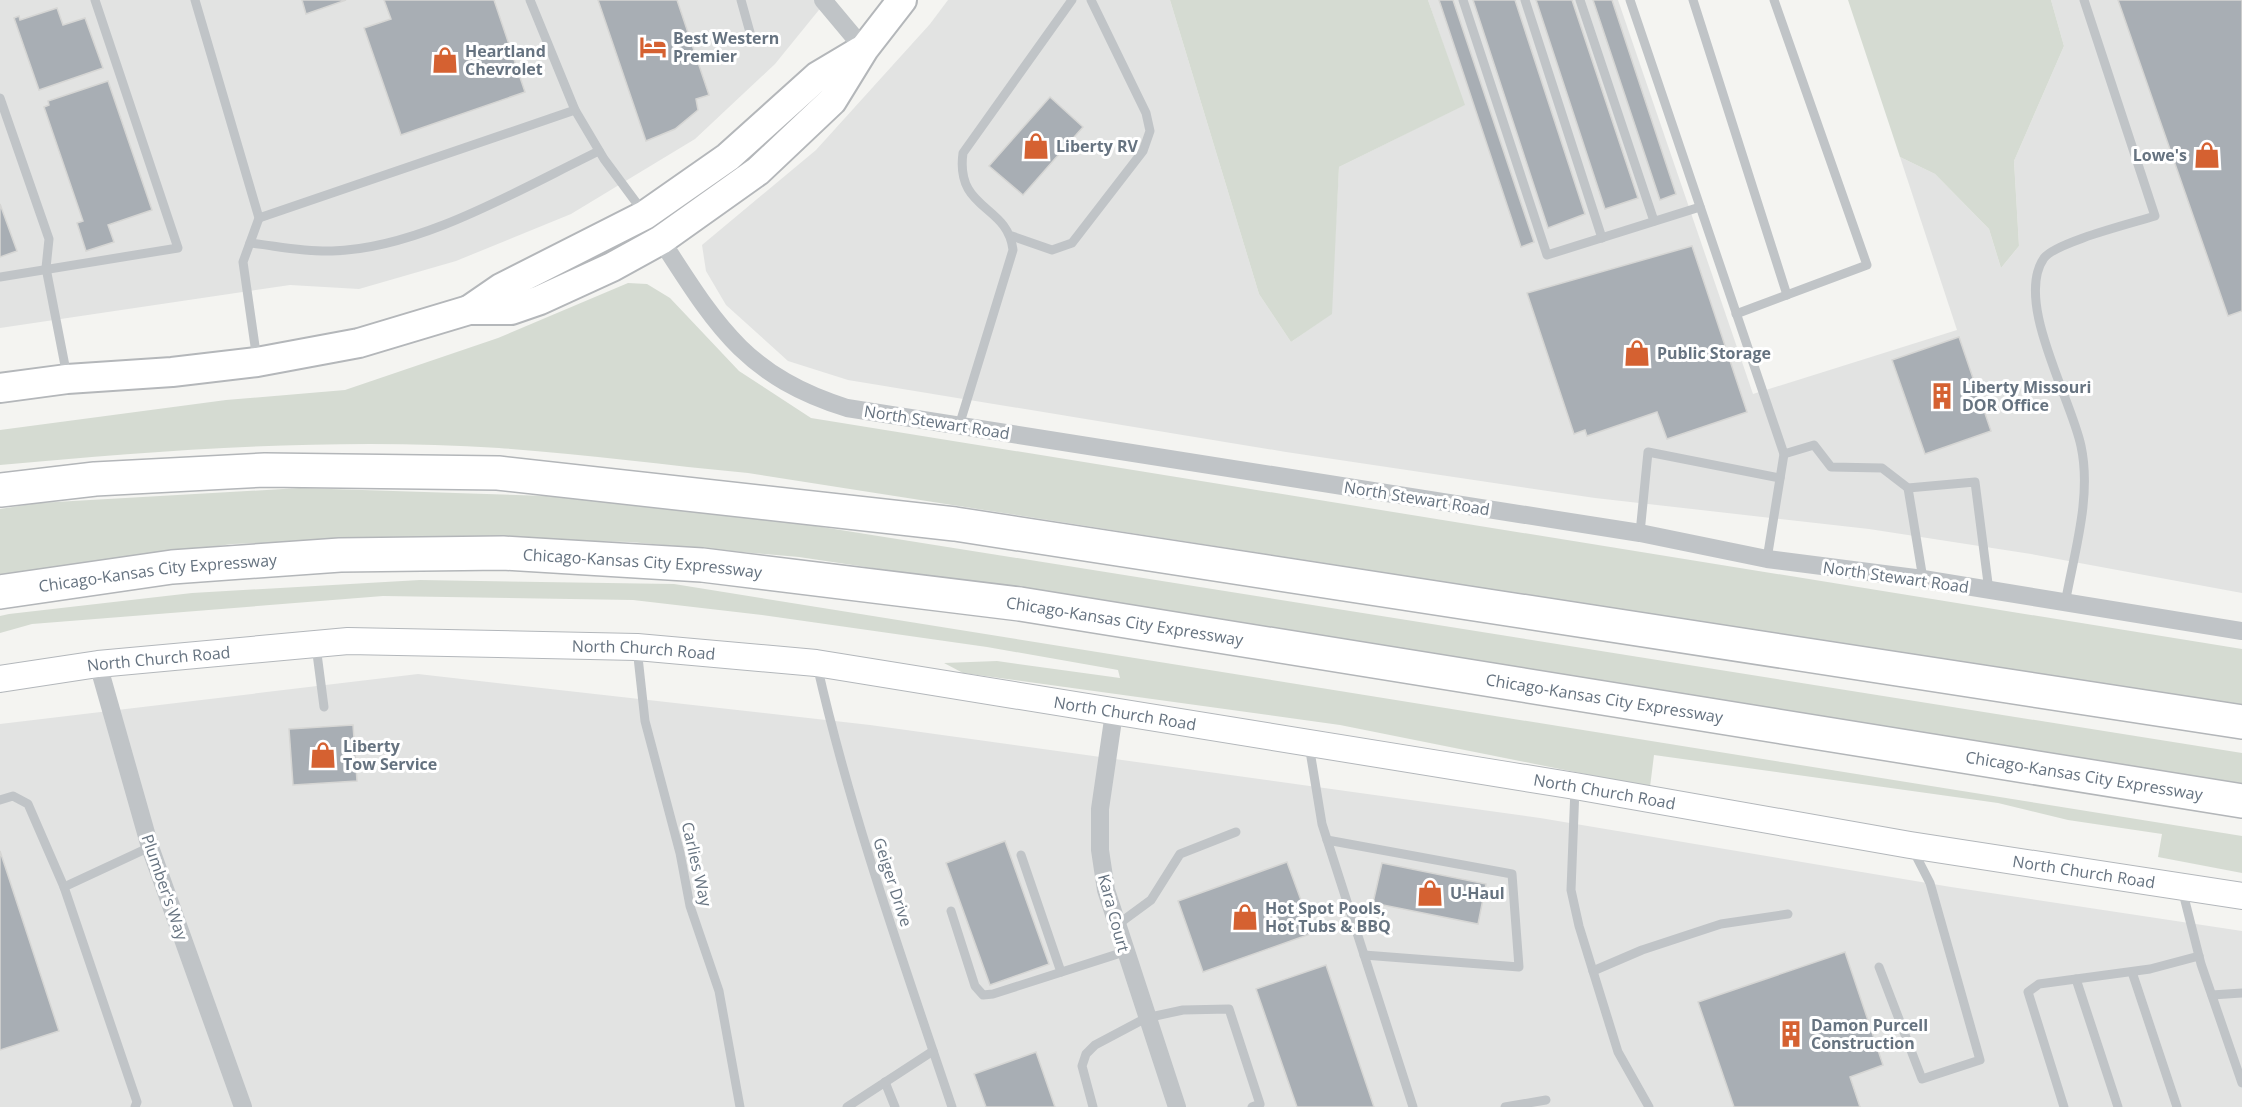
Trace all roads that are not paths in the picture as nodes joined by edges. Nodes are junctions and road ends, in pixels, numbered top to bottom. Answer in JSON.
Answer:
{"nodes":[{"id":1,"x":95,"y":0,"type":"edge"},
{"id":2,"x":195,"y":0,"type":"edge"},
{"id":3,"x":530,"y":0,"type":"edge"},
{"id":4,"x":741,"y":0,"type":"edge"},
{"id":5,"x":823,"y":0,"type":"edge"},
{"id":6,"x":902,"y":0,"type":"edge"},
{"id":7,"x":1072,"y":0,"type":"edge"},
{"id":8,"x":1091,"y":0,"type":"edge"},
{"id":9,"x":1463,"y":0,"type":"edge"},
{"id":10,"x":1525,"y":0,"type":"edge"},
{"id":11,"x":1580,"y":0,"type":"edge"},
{"id":12,"x":1630,"y":0,"type":"edge"},
{"id":13,"x":1693,"y":0,"type":"edge"},
{"id":14,"x":1774,"y":0,"type":"edge"},
{"id":15,"x":2084,"y":0,"type":"edge"},
{"id":16,"x":752,"y":36,"type":"dead end"},
{"id":17,"x":864,"y":49,"type":"junction"},
{"id":18,"x":0,"y":98,"type":"edge"},
{"id":19,"x":575,"y":110,"type":"junction"},
{"id":20,"x":599,"y":151,"type":"junction"},
{"id":21,"x":1700,"y":207,"type":"junction"},
{"id":22,"x":645,"y":215,"type":"junction"},
{"id":23,"x":259,"y":218,"type":"junction"},
{"id":24,"x":1654,"y":221,"type":"junction"},
{"id":25,"x":1012,"y":236,"type":"junction"},
{"id":26,"x":1602,"y":238,"type":"junction"},
{"id":27,"x":661,"y":240,"type":"junction"},
{"id":28,"x":250,"y":243,"type":"junction"},
{"id":29,"x":46,"y":268,"type":"junction"},
{"id":30,"x":0,"y":277,"type":"edge"},
{"id":31,"x":1787,"y":295,"type":"junction"},
{"id":32,"x":469,"y":310,"type":"junction"},
{"id":33,"x":1736,"y":314,"type":"junction"},
{"id":34,"x":257,"y":362,"type":"junction"},
{"id":35,"x":67,"y":379,"type":"junction"},
{"id":36,"x":0,"y":388,"type":"edge"},
{"id":37,"x":959,"y":426,"type":"junction"},
{"id":38,"x":1784,"y":454,"type":"junction"},
{"id":39,"x":1780,"y":477,"type":"junction"},
{"id":40,"x":1908,"y":488,"type":"junction"},
{"id":41,"x":0,"y":490,"type":"edge"},
{"id":42,"x":1640,"y":533,"type":"junction"},
{"id":43,"x":1767,"y":559,"type":"junction"},
{"id":44,"x":1923,"y":579,"type":"junction"},
{"id":45,"x":1989,"y":591,"type":"junction"},
{"id":46,"x":0,"y":592,"type":"edge"},
{"id":47,"x":2065,"y":604,"type":"junction"},
{"id":48,"x":2242,"y":631,"type":"edge"},
{"id":49,"x":316,"y":644,"type":"junction"},
{"id":50,"x":637,"y":646,"type":"junction"},
{"id":51,"x":816,"y":663,"type":"junction"},
{"id":52,"x":98,"y":664,"type":"junction"},
{"id":53,"x":0,"y":679,"type":"edge"},
{"id":54,"x":324,"y":707,"type":"dead end"},
{"id":55,"x":1114,"y":712,"type":"junction"},
{"id":56,"x":2242,"y":722,"type":"edge"},
{"id":57,"x":1309,"y":745,"type":"junction"},
{"id":58,"x":1575,"y":786,"type":"junction"},
{"id":59,"x":0,"y":800,"type":"edge"},
{"id":60,"x":2242,"y":801,"type":"edge"},
{"id":61,"x":1236,"y":832,"type":"dead end"},
{"id":62,"x":1327,"y":840,"type":"junction"},
{"id":63,"x":1910,"y":845,"type":"junction"},
{"id":64,"x":150,"y":847,"type":"junction"},
{"id":65,"x":1021,"y":855,"type":"dead end"},
{"id":66,"x":2182,"y":886,"type":"junction"},
{"id":67,"x":64,"y":887,"type":"junction"},
{"id":68,"x":2242,"y":896,"type":"edge"},
{"id":69,"x":951,"y":911,"type":"dead end"},
{"id":70,"x":1788,"y":914,"type":"dead end"},
{"id":71,"x":1115,"y":927,"type":"junction"},
{"id":72,"x":1124,"y":952,"type":"junction"},
{"id":73,"x":1364,"y":955,"type":"junction"},
{"id":74,"x":2199,"y":956,"type":"junction"},
{"id":75,"x":1879,"y":967,"type":"dead end"},
{"id":76,"x":1593,"y":971,"type":"junction"},
{"id":77,"x":1061,"y":972,"type":"junction"},
{"id":78,"x":2132,"y":972,"type":"junction"},
{"id":79,"x":2076,"y":979,"type":"junction"},
{"id":80,"x":2242,"y":993,"type":"edge"},
{"id":81,"x":2212,"y":995,"type":"junction"},
{"id":82,"x":1146,"y":1018,"type":"junction"},
{"id":83,"x":933,"y":1051,"type":"junction"},
{"id":84,"x":2240,"y":1072,"type":"edge"},
{"id":85,"x":885,"y":1082,"type":"junction"},
{"id":86,"x":2242,"y":1083,"type":"edge"},
{"id":87,"x":1546,"y":1100,"type":"dead end"},
{"id":88,"x":135,"y":1107,"type":"edge"},
{"id":89,"x":243,"y":1107,"type":"edge"},
{"id":90,"x":740,"y":1107,"type":"edge"},
{"id":91,"x":847,"y":1107,"type":"edge"},
{"id":92,"x":895,"y":1107,"type":"edge"},
{"id":93,"x":952,"y":1107,"type":"edge"},
{"id":94,"x":1093,"y":1107,"type":"edge"},
{"id":95,"x":1177,"y":1107,"type":"edge"},
{"id":96,"x":1252,"y":1107,"type":"edge"},
{"id":97,"x":1413,"y":1107,"type":"edge"},
{"id":98,"x":1505,"y":1107,"type":"edge"},
{"id":99,"x":1649,"y":1107,"type":"edge"},
{"id":100,"x":2064,"y":1107,"type":"edge"},
{"id":101,"x":2118,"y":1107,"type":"edge"},
{"id":102,"x":2177,"y":1107,"type":"edge"}],
"edges":[{"from":1,"to":29,"type":"lane"},
{"from":2,"to":23,"type":"lane"},
{"from":3,"to":19,"type":"lane"},
{"from":4,"to":16,"type":"lane"},
{"from":5,"to":17,"type":"street"},
{"from":6,"to":17,"type":"main road"},
{"from":7,"to":25,"type":"lane"},
{"from":8,"to":25,"type":"lane"},
{"from":9,"to":26,"type":"lane"},
{"from":10,"to":26,"type":"lane"},
{"from":11,"to":24,"type":"lane"},
{"from":12,"to":21,"type":"lane"},
{"from":13,"to":31,"type":"lane"},
{"from":14,"to":31,"type":"lane"},
{"from":15,"to":47,"type":"lane"},
{"from":17,"to":22,"type":"main road"},
{"from":17,"to":27,"type":"main road"},
{"from":18,"to":29,"type":"lane"},
{"from":19,"to":20,"type":"lane"},
{"from":19,"to":23,"type":"lane"},
{"from":20,"to":22,"type":"lane"},
{"from":20,"to":28,"type":"lane"},
{"from":21,"to":24,"type":"lane"},
{"from":21,"to":33,"type":"lane"},
{"from":22,"to":32,"type":"main road"},
{"from":23,"to":28,"type":"lane"},
{"from":24,"to":26,"type":"lane"},
{"from":25,"to":37,"type":"lane"},
{"from":27,"to":32,"type":"main road"},
{"from":27,"to":37,"type":"street","name":"North Stewart Road"},
{"from":28,"to":34,"type":"lane"},
{"from":29,"to":30,"type":"lane"},
{"from":29,"to":35,"type":"lane"},
{"from":31,"to":33,"type":"lane"},
{"from":32,"to":34,"type":"main road"},
{"from":33,"to":38,"type":"lane"},
{"from":34,"to":35,"type":"main road"},
{"from":35,"to":36,"type":"main road"},
{"from":37,"to":42,"type":"street","name":"North Stewart Road"},
{"from":38,"to":39,"type":"lane"},
{"from":38,"to":40,"type":"lane"},
{"from":39,"to":42,"type":"lane"},
{"from":39,"to":43,"type":"lane"},
{"from":40,"to":44,"type":"lane"},
{"from":40,"to":45,"type":"lane"},
{"from":41,"to":56,"type":"highway"},
{"from":42,"to":43,"type":"street","name":"North Stewart Road"},
{"from":43,"to":44,"type":"street","name":"North Stewart Road"},
{"from":44,"to":45,"type":"street","name":"North Stewart Road"},
{"from":45,"to":47,"type":"street","name":"North Stewart Road"},
{"from":46,"to":60,"type":"highway","name":"Chicago-Kansas City Expressway"},
{"from":47,"to":48,"type":"street","name":"North Stewart Road"},
{"from":49,"to":50,"type":"main road","name":"North Church Road"},
{"from":49,"to":52,"type":"main road","name":"North Church Road"},
{"from":49,"to":54,"type":"lane"},
{"from":50,"to":51,"type":"main road","name":"North Church Road"},
{"from":50,"to":90,"type":"lane","name":"Carlies Way"},
{"from":51,"to":55,"type":"main road","name":"North Church Road"},
{"from":51,"to":83,"type":"lane","name":"Geiger Drive"},
{"from":52,"to":53,"type":"main road","name":"North Church Road"},
{"from":52,"to":64,"type":"street","name":"Plumber's Way"},
{"from":55,"to":57,"type":"main road","name":"North Church Road"},
{"from":55,"to":71,"type":"street","name":"Kara Court"},
{"from":57,"to":58,"type":"main road","name":"North Church Road"},
{"from":57,"to":62,"type":"lane"},
{"from":58,"to":63,"type":"main road","name":"North Church Road"},
{"from":58,"to":76,"type":"lane"},
{"from":59,"to":67,"type":"lane"},
{"from":61,"to":71,"type":"lane"},
{"from":62,"to":73,"type":"lane"},
{"from":62,"to":73,"type":"lane"},
{"from":63,"to":66,"type":"main road","name":"North Church Road"},
{"from":63,"to":75,"type":"lane"},
{"from":64,"to":67,"type":"lane"},
{"from":64,"to":89,"type":"street","name":"Plumber's Way"},
{"from":65,"to":77,"type":"lane"},
{"from":66,"to":68,"type":"main road","name":"North Church Road"},
{"from":66,"to":74,"type":"lane"},
{"from":67,"to":88,"type":"lane"},
{"from":69,"to":77,"type":"lane"},
{"from":70,"to":76,"type":"lane"},
{"from":71,"to":72,"type":"street","name":"Kara Court"},
{"from":72,"to":77,"type":"lane"},
{"from":72,"to":82,"type":"street","name":"Kara Court"},
{"from":73,"to":97,"type":"lane"},
{"from":74,"to":78,"type":"lane"},
{"from":74,"to":81,"type":"lane"},
{"from":76,"to":99,"type":"lane"},
{"from":78,"to":79,"type":"lane"},
{"from":78,"to":102,"type":"lane"},
{"from":79,"to":100,"type":"lane"},
{"from":79,"to":101,"type":"lane"},
{"from":80,"to":81,"type":"lane"},
{"from":81,"to":84,"type":"lane"},
{"from":82,"to":94,"type":"lane"},
{"from":82,"to":95,"type":"street","name":"Kara Court"},
{"from":82,"to":96,"type":"lane"},
{"from":83,"to":85,"type":"lane"},
{"from":83,"to":93,"type":"lane","name":"Geiger Drive"},
{"from":84,"to":86,"type":"lane"},
{"from":85,"to":91,"type":"lane"},
{"from":85,"to":92,"type":"lane"},
{"from":87,"to":98,"type":"lane"}]}
